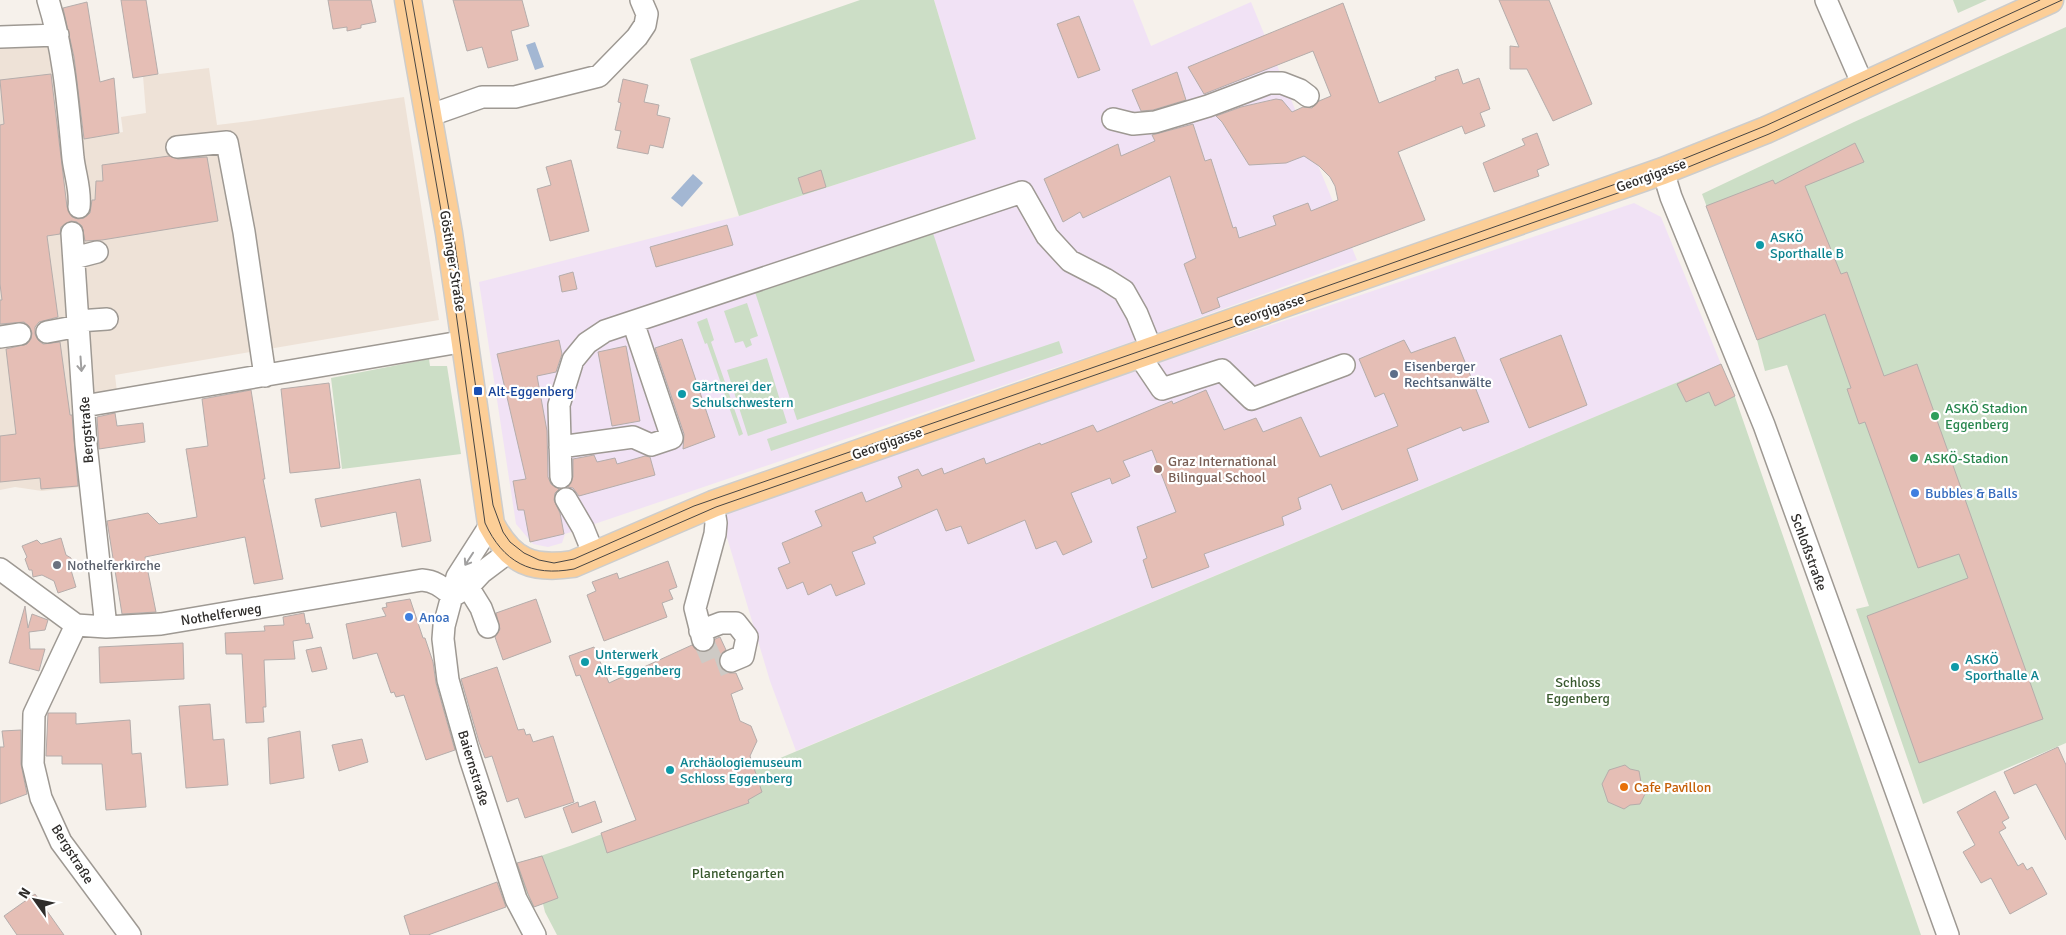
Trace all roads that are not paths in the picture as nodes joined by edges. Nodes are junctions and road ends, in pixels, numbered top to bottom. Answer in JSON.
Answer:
{"nodes":[{"id":1,"x":48,"y":0,"type":"edge"},
{"id":2,"x":408,"y":0,"type":"edge"},
{"id":3,"x":642,"y":0,"type":"edge"},
{"id":4,"x":1826,"y":0,"type":"edge"},
{"id":5,"x":2050,"y":0,"type":"edge"},
{"id":6,"x":0,"y":37,"type":"edge"},
{"id":7,"x":59,"y":40,"type":"junction"},
{"id":8,"x":1863,"y":85,"type":"junction"},
{"id":9,"x":1308,"y":96,"type":"dead end"},
{"id":10,"x":428,"y":116,"type":"junction"},
{"id":11,"x":1113,"y":119,"type":"dead end"},
{"id":12,"x":178,"y":147,"type":"dead end"},
{"id":13,"x":1663,"y":171,"type":"junction"},
{"id":14,"x":79,"y":207,"type":"dead end"},
{"id":15,"x":72,"y":233,"type":"dead end"},
{"id":16,"x":97,"y":252,"type":"dead end"},
{"id":17,"x":74,"y":258,"type":"junction"},
{"id":18,"x":107,"y":319,"type":"dead end"},
{"id":19,"x":633,"y":322,"type":"junction"},
{"id":20,"x":78,"y":323,"type":"junction"},
{"id":21,"x":47,"y":332,"type":"dead end"},
{"id":22,"x":466,"y":341,"type":"junction"},
{"id":23,"x":1146,"y":353,"type":"junction"},
{"id":24,"x":1344,"y":366,"type":"dead end"},
{"id":25,"x":265,"y":376,"type":"junction"},
{"id":26,"x":84,"y":406,"type":"junction"},
{"id":27,"x":560,"y":447,"type":"junction"},
{"id":28,"x":561,"y":477,"type":"dead end"},
{"id":29,"x":566,"y":499,"type":"dead end"},
{"id":30,"x":713,"y":504,"type":"junction"},
{"id":31,"x":491,"y":524,"type":"junction"},
{"id":32,"x":510,"y":551,"type":"junction"},
{"id":33,"x":594,"y":555,"type":"junction"},
{"id":34,"x":0,"y":569,"type":"edge"},
{"id":35,"x":460,"y":591,"type":"junction"},
{"id":36,"x":76,"y":625,"type":"junction"},
{"id":37,"x":106,"y":627,"type":"junction"},
{"id":38,"x":488,"y":627,"type":"dead end"},
{"id":39,"x":731,"y":661,"type":"dead end"},
{"id":40,"x":130,"y":935,"type":"edge"},
{"id":41,"x":534,"y":935,"type":"edge"},
{"id":42,"x":1948,"y":935,"type":"edge"}],
"edges":[{"from":1,"to":7,"type":"street"},
{"from":2,"to":10,"type":"main road","name":"Göstinger Straße"},
{"from":3,"to":10,"type":"street"},
{"from":4,"to":8,"type":"street"},
{"from":5,"to":8,"type":"main road","name":"Georgigasse"},
{"from":6,"to":7,"type":"street"},
{"from":7,"to":14,"type":"street"},
{"from":8,"to":13,"type":"main road","name":"Georgigasse"},
{"from":9,"to":11,"type":"street"},
{"from":10,"to":22,"type":"main road","name":"Göstinger Straße"},
{"from":12,"to":25,"type":"street"},
{"from":13,"to":23,"type":"main road","name":"Georgigasse"},
{"from":13,"to":42,"type":"street","name":"Schloßstraße"},
{"from":15,"to":17,"type":"street","name":"Bergstraße"},
{"from":16,"to":17,"type":"street"},
{"from":17,"to":20,"type":"street","name":"Bergstraße"},
{"from":18,"to":20,"type":"street"},
{"from":19,"to":23,"type":"street"},
{"from":19,"to":27,"type":"street"},
{"from":19,"to":27,"type":"street"},
{"from":20,"to":21,"type":"street"},
{"from":20,"to":26,"type":"street","name":"Bergstraße","one_way":true},
{"from":22,"to":25,"type":"street"},
{"from":22,"to":31,"type":"main road","name":"Göstinger Straße"},
{"from":23,"to":24,"type":"street"},
{"from":23,"to":30,"type":"main road","name":"Georgigasse"},
{"from":25,"to":26,"type":"street"},
{"from":26,"to":37,"type":"street","name":"Bergstraße"},
{"from":27,"to":28,"type":"street"},
{"from":29,"to":33,"type":"street"},
{"from":30,"to":33,"type":"main road","name":"Georgigasse"},
{"from":30,"to":39,"type":"street"},
{"from":31,"to":32,"type":"main road","name":"Georgigasse"},
{"from":31,"to":35,"type":"street","name":"Baiernstraße","one_way":true},
{"from":32,"to":33,"type":"main road","name":"Georgigasse"},
{"from":32,"to":35,"type":"street","name":"Baiernstraße"},
{"from":34,"to":36,"type":"street"},
{"from":35,"to":37,"type":"street","name":"Nothelferweg"},
{"from":35,"to":38,"type":"street"},
{"from":35,"to":41,"type":"street","name":"Baiernstraße"},
{"from":36,"to":37,"type":"street","name":"Nothelferweg"},
{"from":36,"to":40,"type":"street","name":"Bergstraße"}]}
